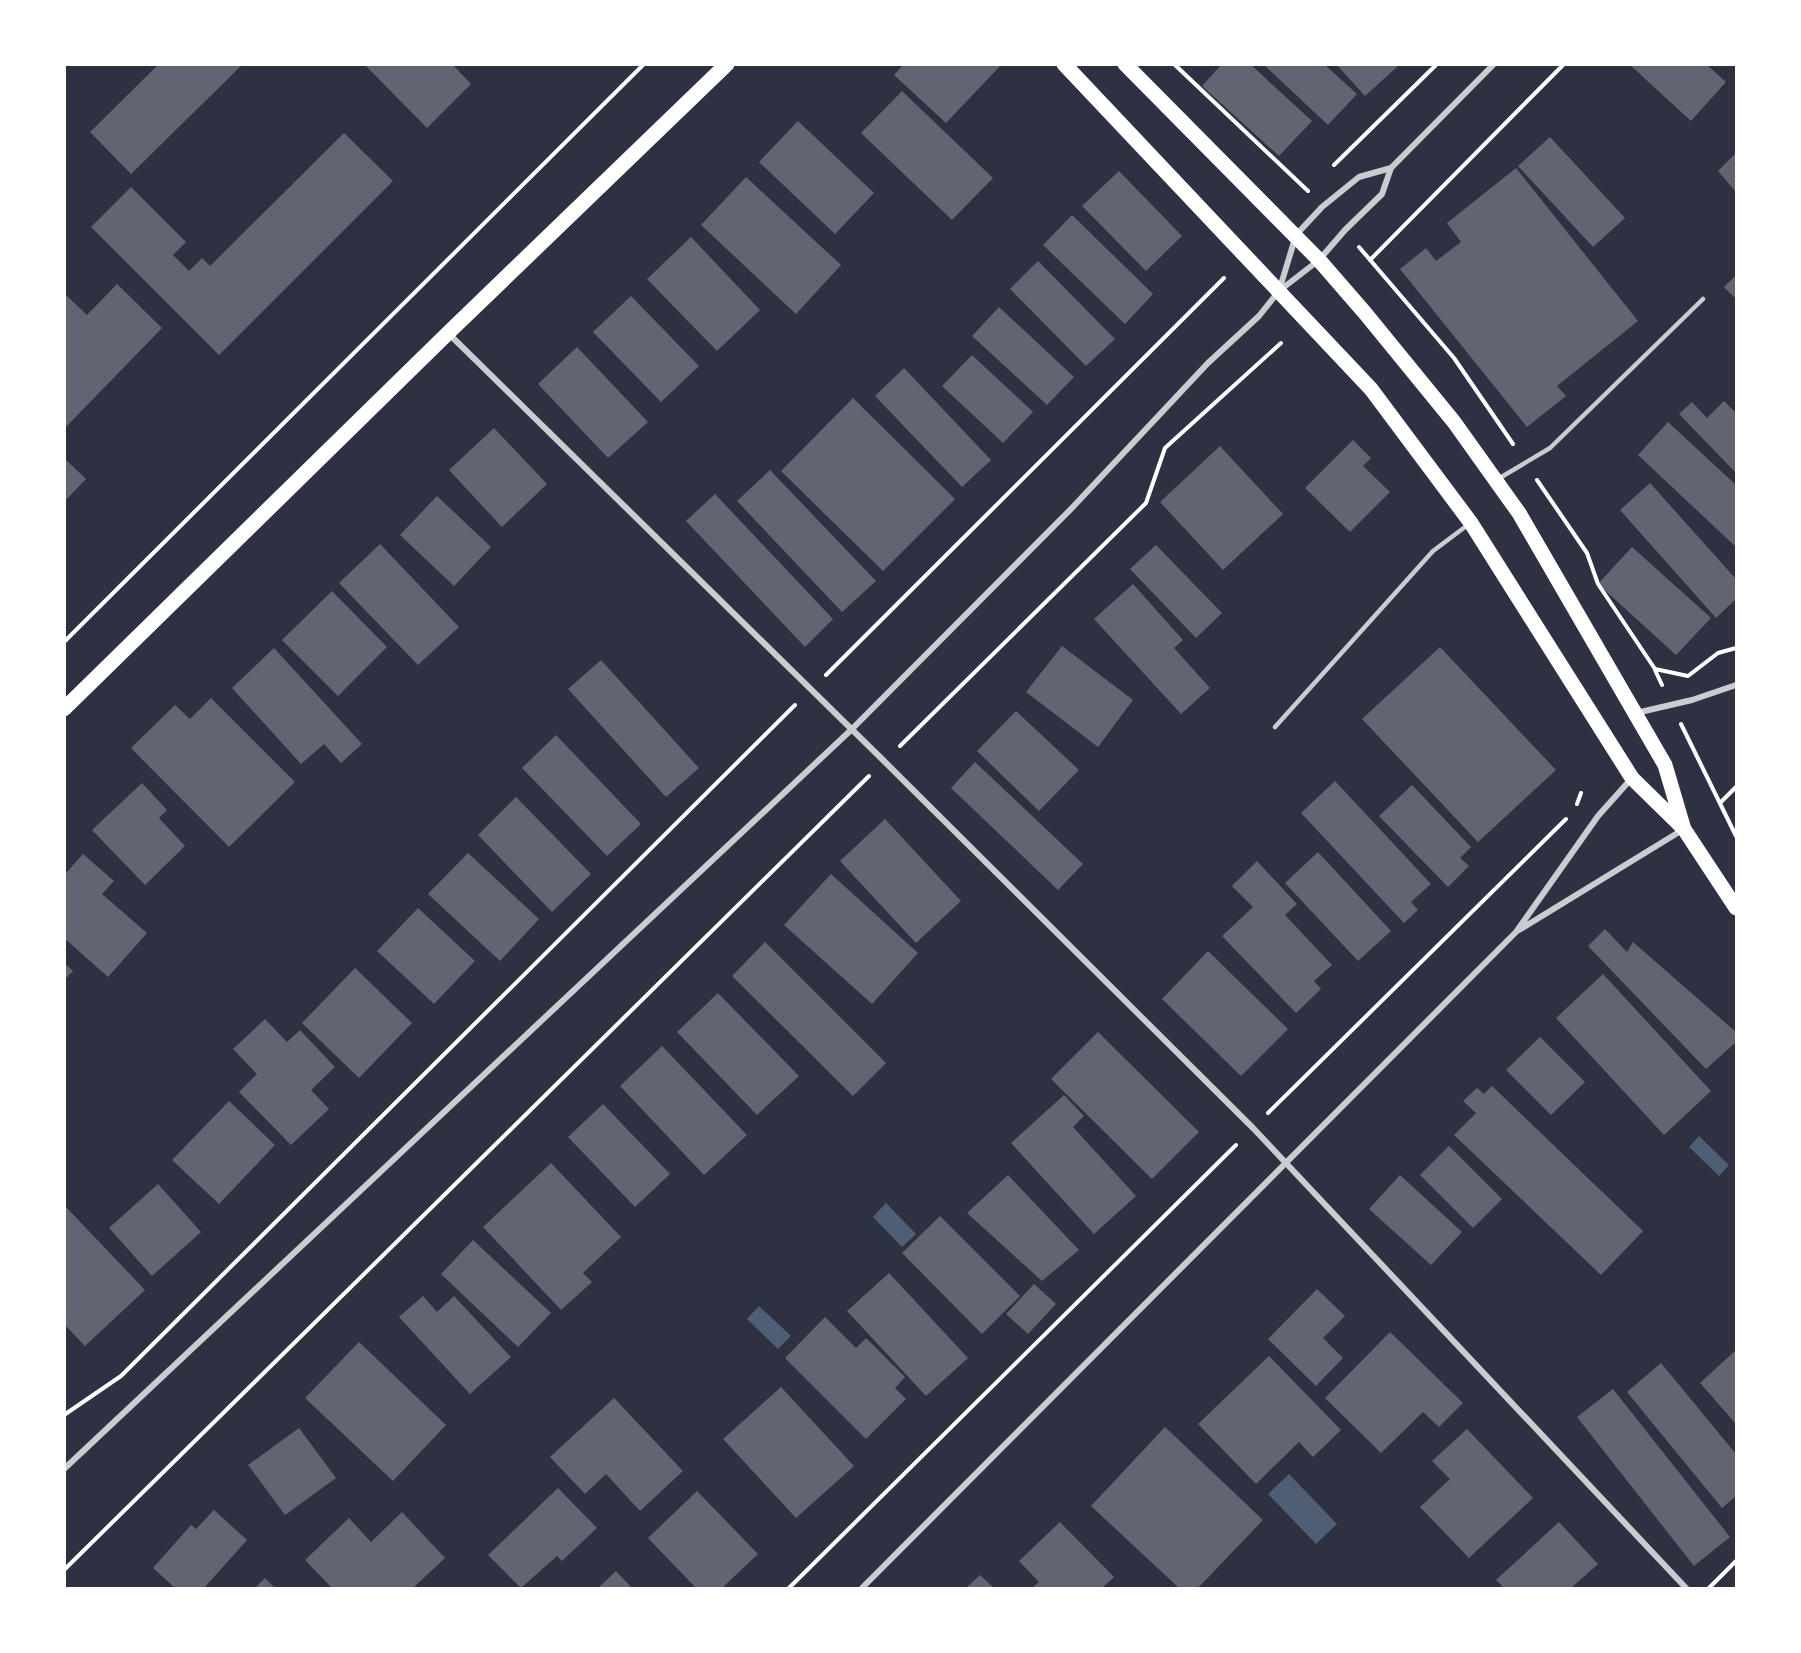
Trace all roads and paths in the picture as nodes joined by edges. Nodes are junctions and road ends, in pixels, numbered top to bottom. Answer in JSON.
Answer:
{"nodes":[{"id":1,"x":644,"y":64,"type":"edge"},
{"id":2,"x":1064,"y":64,"type":"edge"},
{"id":3,"x":1125,"y":64,"type":"edge"},
{"id":4,"x":1174,"y":64,"type":"edge"},
{"id":5,"x":1437,"y":64,"type":"edge"},
{"id":6,"x":1494,"y":64,"type":"edge"},
{"id":7,"x":1564,"y":64,"type":"edge"},
{"id":8,"x":726,"y":65,"type":"edge"},
{"id":9,"x":1331,"y":168,"type":"dead end"},
{"id":10,"x":1391,"y":168,"type":"junction"},
{"id":11,"x":1315,"y":184,"type":"dead end"},
{"id":12,"x":1296,"y":235,"type":"junction"},
{"id":13,"x":1358,"y":245,"type":"dead end"},
{"id":14,"x":1319,"y":260,"type":"junction"},
{"id":15,"x":1370,"y":260,"type":"junction"},
{"id":16,"x":1224,"y":278,"type":"dead end"},
{"id":17,"x":1279,"y":291,"type":"junction"},
{"id":18,"x":1703,"y":299,"type":"dead end"},
{"id":19,"x":448,"y":333,"type":"junction"},
{"id":20,"x":1281,"y":343,"type":"dead end"},
{"id":21,"x":1526,"y":463,"type":"junction"},
{"id":22,"x":1495,"y":480,"type":"junction"},
{"id":23,"x":1472,"y":523,"type":"junction"},
{"id":24,"x":64,"y":642,"type":"edge"},
{"id":25,"x":1737,"y":648,"type":"edge"},
{"id":26,"x":1655,"y":669,"type":"junction"},
{"id":27,"x":1734,"y":686,"type":"edge"},
{"id":28,"x":811,"y":689,"type":"junction"},
{"id":29,"x":1672,"y":705,"type":"junction"},
{"id":30,"x":64,"y":709,"type":"edge"},
{"id":31,"x":1636,"y":714,"type":"junction"},
{"id":32,"x":1275,"y":727,"type":"dead end"},
{"id":33,"x":852,"y":730,"type":"junction"},
{"id":34,"x":884,"y":761,"type":"junction"},
{"id":35,"x":1632,"y":778,"type":"junction"},
{"id":36,"x":1737,"y":787,"type":"edge"},
{"id":37,"x":1581,"y":793,"type":"dead end"},
{"id":38,"x":1720,"y":803,"type":"junction"},
{"id":39,"x":1574,"y":810,"type":"dead end"},
{"id":40,"x":1566,"y":819,"type":"dead end"},
{"id":41,"x":1684,"y":829,"type":"junction"},
{"id":42,"x":1737,"y":836,"type":"edge"},
{"id":43,"x":1737,"y":908,"type":"edge"},
{"id":44,"x":1516,"y":932,"type":"junction"},
{"id":45,"x":1266,"y":1114,"type":"dead end"},
{"id":46,"x":1236,"y":1145,"type":"dead end"},
{"id":47,"x":1287,"y":1164,"type":"junction"},
{"id":48,"x":64,"y":1415,"type":"edge"},
{"id":49,"x":64,"y":1469,"type":"edge"},
{"id":50,"x":1737,"y":1561,"type":"edge"},
{"id":51,"x":64,"y":1570,"type":"edge"},
{"id":52,"x":789,"y":1588,"type":"edge"},
{"id":53,"x":862,"y":1588,"type":"edge"},
{"id":54,"x":1686,"y":1588,"type":"edge"},
{"id":55,"x":1709,"y":1588,"type":"edge"}],
"edges":[{"from":1,"to":24,"type":"path"},
{"from":2,"to":17,"type":"main road"},
{"from":3,"to":12,"type":"main road"},
{"from":4,"to":11,"type":"path"},
{"from":5,"to":9,"type":"path"},
{"from":6,"to":10,"type":"street"},
{"from":7,"to":15,"type":"path"},
{"from":8,"to":19,"type":"main road"},
{"from":10,"to":12,"type":"street"},
{"from":10,"to":14,"type":"street"},
{"from":12,"to":14,"type":"main road"},
{"from":12,"to":17,"type":"street"},
{"from":13,"to":15,"type":"path"},
{"from":14,"to":17,"type":"street"},
{"from":14,"to":22,"type":"main road"},
{"from":15,"to":21,"type":"path"},
{"from":16,"to":28,"type":"path"},
{"from":17,"to":23,"type":"main road"},
{"from":17,"to":33,"type":"street"},
{"from":18,"to":21,"type":"lane"},
{"from":19,"to":28,"type":"street"},
{"from":19,"to":30,"type":"main road"},
{"from":20,"to":34,"type":"path"},
{"from":21,"to":22,"type":"lane"},
{"from":21,"to":26,"type":"path"},
{"from":22,"to":31,"type":"main road"},
{"from":23,"to":32,"type":"lane"},
{"from":23,"to":35,"type":"main road"},
{"from":25,"to":26,"type":"path"},
{"from":26,"to":29,"type":"path"},
{"from":27,"to":29,"type":"street"},
{"from":28,"to":33,"type":"street"},
{"from":28,"to":48,"type":"path"},
{"from":29,"to":31,"type":"street"},
{"from":29,"to":38,"type":"path"},
{"from":31,"to":41,"type":"main road"},
{"from":33,"to":34,"type":"street"},
{"from":33,"to":49,"type":"street"},
{"from":34,"to":47,"type":"street"},
{"from":34,"to":51,"type":"path"},
{"from":35,"to":41,"type":"main road"},
{"from":35,"to":44,"type":"street"},
{"from":36,"to":38,"type":"path"},
{"from":37,"to":39,"type":"path"},
{"from":38,"to":42,"type":"path"},
{"from":40,"to":45,"type":"path"},
{"from":41,"to":43,"type":"main road"},
{"from":41,"to":44,"type":"street"},
{"from":44,"to":47,"type":"street"},
{"from":46,"to":52,"type":"path"},
{"from":47,"to":53,"type":"street"},
{"from":47,"to":54,"type":"street"},
{"from":50,"to":55,"type":"path"}]}
